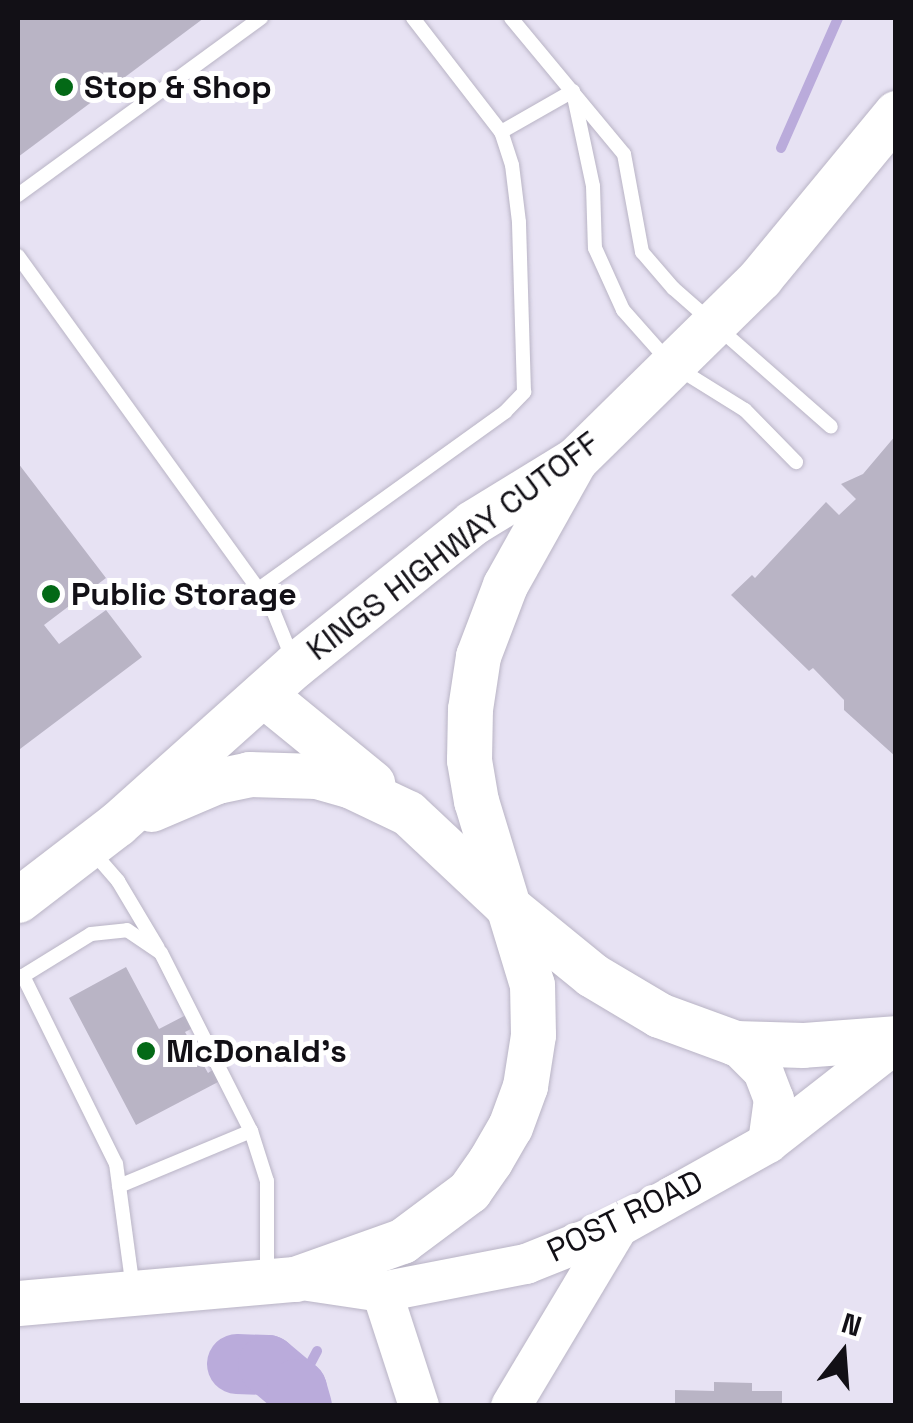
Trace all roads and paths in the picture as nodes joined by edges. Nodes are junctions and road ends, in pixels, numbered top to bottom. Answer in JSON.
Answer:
{"nodes":[{"id":1,"x":262,"y":18,"type":"edge"},
{"id":2,"x":413,"y":18,"type":"edge"},
{"id":3,"x":511,"y":18,"type":"edge"},
{"id":4,"x":573,"y":92,"type":"junction"},
{"id":5,"x":896,"y":113,"type":"edge"},
{"id":6,"x":501,"y":132,"type":"junction"},
{"id":7,"x":18,"y":196,"type":"edge"},
{"id":8,"x":18,"y":256,"type":"edge"},
{"id":9,"x":712,"y":324,"type":"junction"},
{"id":10,"x":672,"y":364,"type":"junction"},
{"id":11,"x":831,"y":427,"type":"dead end"},
{"id":12,"x":575,"y":460,"type":"junction"},
{"id":13,"x":796,"y":462,"type":"dead end"},
{"id":14,"x":256,"y":591,"type":"junction"},
{"id":15,"x":279,"y":680,"type":"junction"},
{"id":16,"x":408,"y":813,"type":"junction"},
{"id":17,"x":103,"y":835,"type":"junction"},
{"id":18,"x":18,"y":900,"type":"edge"},
{"id":19,"x":505,"y":904,"type":"junction"},
{"id":20,"x":161,"y":953,"type":"junction"},
{"id":21,"x":20,"y":970,"type":"edge"},
{"id":22,"x":896,"y":1040,"type":"edge"},
{"id":23,"x":735,"y":1043,"type":"junction"},
{"id":24,"x":251,"y":1132,"type":"junction"},
{"id":25,"x":768,"y":1143,"type":"junction"},
{"id":26,"x":119,"y":1186,"type":"junction"},
{"id":27,"x":618,"y":1226,"type":"junction"},
{"id":28,"x":281,"y":1280,"type":"junction"},
{"id":29,"x":134,"y":1292,"type":"junction"},
{"id":30,"x":382,"y":1292,"type":"junction"},
{"id":31,"x":18,"y":1303,"type":"edge"},
{"id":32,"x":419,"y":1406,"type":"edge"},
{"id":33,"x":512,"y":1406,"type":"edge"}],
"edges":[{"from":1,"to":7,"type":"lane"},
{"from":2,"to":6,"type":"lane"},
{"from":3,"to":4,"type":"lane"},
{"from":4,"to":6,"type":"lane"},
{"from":4,"to":9,"type":"lane"},
{"from":4,"to":10,"type":"lane"},
{"from":5,"to":9,"type":"main road","name":"KINGS HIGHWAY CUTOFF"},
{"from":6,"to":14,"type":"lane"},
{"from":8,"to":14,"type":"lane"},
{"from":9,"to":10,"type":"main road","name":"KINGS HIGHWAY CUTOFF"},
{"from":9,"to":11,"type":"lane"},
{"from":10,"to":12,"type":"main road","name":"KINGS HIGHWAY CUTOFF"},
{"from":10,"to":13,"type":"lane"},
{"from":12,"to":15,"type":"main road","name":"KINGS HIGHWAY CUTOFF"},
{"from":12,"to":19,"type":"main road"},
{"from":14,"to":15,"type":"lane"},
{"from":15,"to":16,"type":"main road"},
{"from":15,"to":17,"type":"main road","name":"KINGS HIGHWAY CUTOFF"},
{"from":16,"to":17,"type":"main road"},
{"from":16,"to":19,"type":"main road"},
{"from":17,"to":18,"type":"main road","name":"KINGS HIGHWAY CUTOFF"},
{"from":17,"to":20,"type":"lane"},
{"from":19,"to":23,"type":"main road"},
{"from":19,"to":28,"type":"main road"},
{"from":20,"to":21,"type":"lane"},
{"from":20,"to":24,"type":"lane"},
{"from":21,"to":26,"type":"lane"},
{"from":22,"to":23,"type":"main road"},
{"from":22,"to":25,"type":"main road","name":"POST ROAD"},
{"from":23,"to":25,"type":"main road"},
{"from":24,"to":26,"type":"lane"},
{"from":24,"to":28,"type":"lane"},
{"from":25,"to":27,"type":"main road","name":"POST ROAD"},
{"from":26,"to":29,"type":"lane"},
{"from":27,"to":30,"type":"main road","name":"POST ROAD"},
{"from":27,"to":33,"type":"main road"},
{"from":28,"to":29,"type":"main road","name":"POST ROAD"},
{"from":28,"to":30,"type":"main road","name":"POST ROAD"},
{"from":29,"to":31,"type":"main road","name":"POST ROAD"},
{"from":30,"to":32,"type":"main road"}]}
